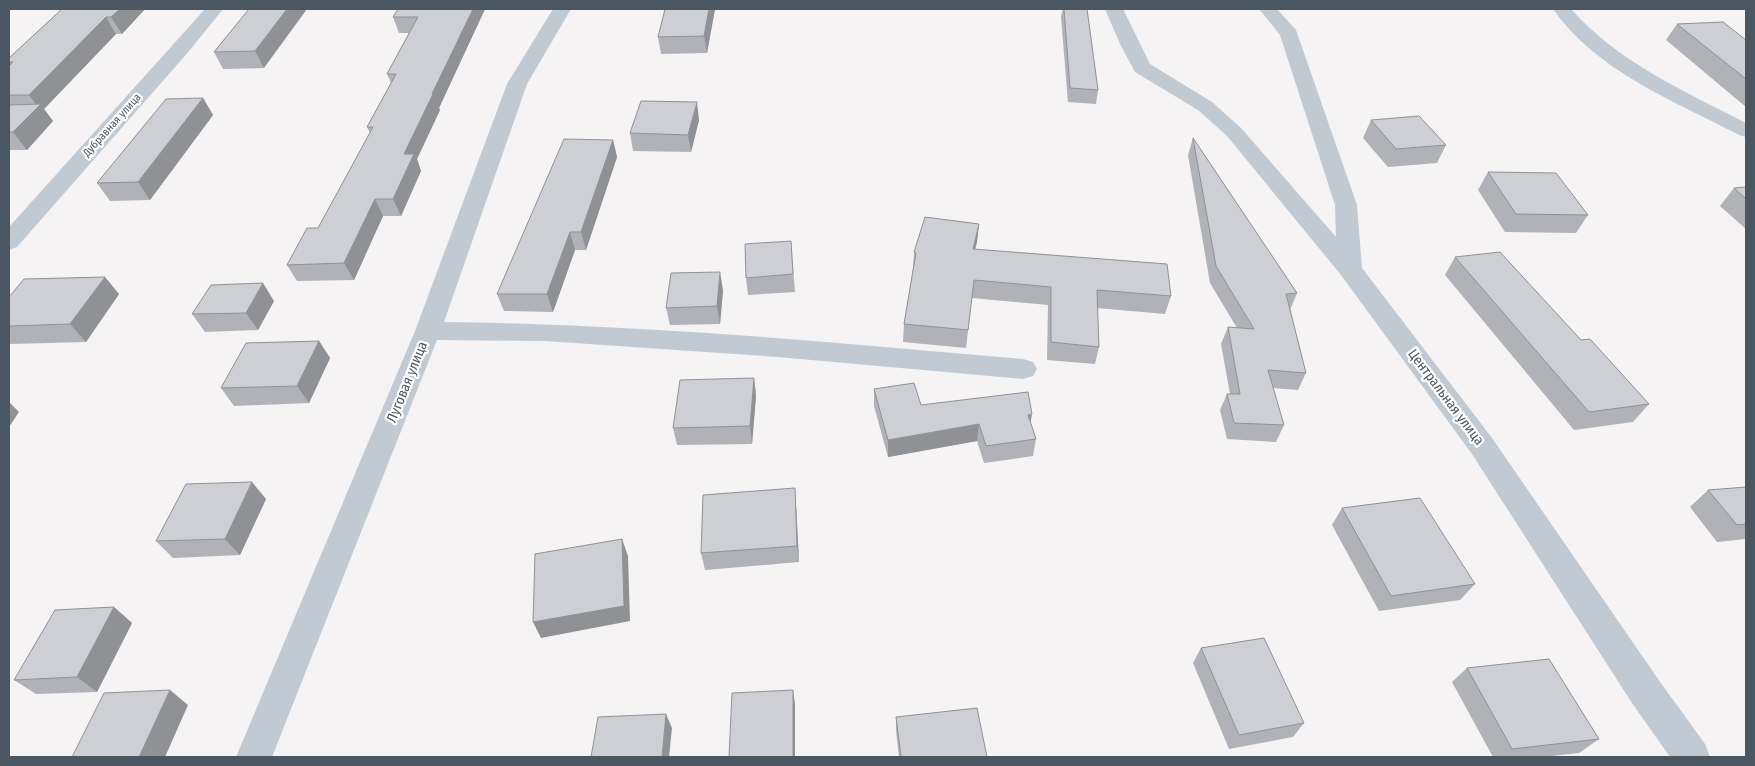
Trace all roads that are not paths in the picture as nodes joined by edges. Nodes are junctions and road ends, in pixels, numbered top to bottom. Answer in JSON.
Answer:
{"nodes":[{"id":1,"x":214,"y":9,"type":"edge"},
{"id":2,"x":562,"y":9,"type":"edge"},
{"id":3,"x":1114,"y":9,"type":"edge"},
{"id":4,"x":1268,"y":9,"type":"edge"},
{"id":5,"x":1562,"y":9,"type":"edge"},
{"id":6,"x":1746,"y":131,"type":"edge"},
{"id":7,"x":9,"y":242,"type":"edge"},
{"id":8,"x":1350,"y":269,"type":"junction"},
{"id":9,"x":428,"y":330,"type":"junction"},
{"id":10,"x":1023,"y":369,"type":"dead end"},
{"id":11,"x":254,"y":757,"type":"edge"},
{"id":12,"x":1692,"y":757,"type":"edge"}],
"edges":[{"from":1,"to":7,"type":"street","name":"Дубравная улица"},
{"from":2,"to":9,"type":"street","name":"Луговая улица"},
{"from":3,"to":8,"type":"street","name":"Центральная улица"},
{"from":4,"to":8,"type":"street"},
{"from":5,"to":6,"type":"street"},
{"from":8,"to":12,"type":"street","name":"Центральная улица"},
{"from":9,"to":10,"type":"street"},
{"from":9,"to":11,"type":"street","name":"Луговая улица"}]}
